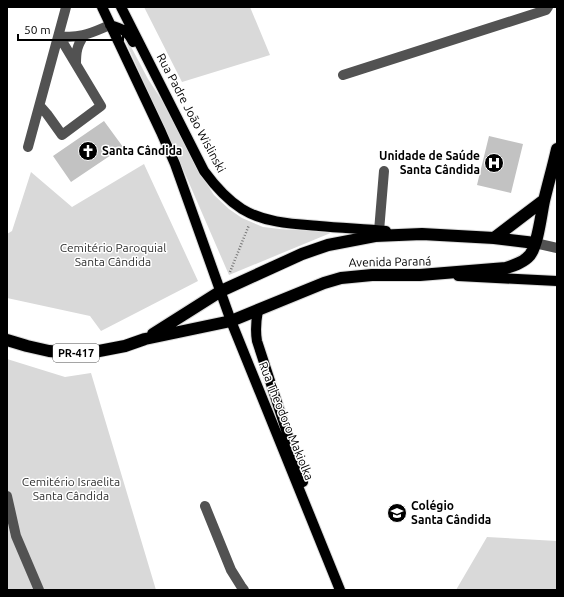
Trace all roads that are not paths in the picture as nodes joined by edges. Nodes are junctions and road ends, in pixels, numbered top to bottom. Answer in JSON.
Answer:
{"nodes":[{"id":1,"x":66,"y":7,"type":"edge"},
{"id":2,"x":102,"y":7,"type":"edge"},
{"id":3,"x":121,"y":7,"type":"edge"},
{"id":4,"x":548,"y":7,"type":"edge"},
{"id":5,"x":110,"y":25,"type":"junction"},
{"id":6,"x":84,"y":35,"type":"junction"},
{"id":7,"x":59,"y":36,"type":"junction"},
{"id":8,"x":76,"y":64,"type":"junction"},
{"id":9,"x":342,"y":75,"type":"dead end"},
{"id":10,"x":163,"y":89,"type":"junction"},
{"id":11,"x":40,"y":106,"type":"junction"},
{"id":12,"x":28,"y":147,"type":"dead end"},
{"id":13,"x":557,"y":150,"type":"edge"},
{"id":14,"x":384,"y":171,"type":"dead end"},
{"id":15,"x":544,"y":200,"type":"junction"},
{"id":16,"x":379,"y":231,"type":"junction"},
{"id":17,"x":422,"y":234,"type":"junction"},
{"id":18,"x":494,"y":238,"type":"junction"},
{"id":19,"x":507,"y":240,"type":"junction"},
{"id":20,"x":535,"y":243,"type":"junction"},
{"id":21,"x":557,"y":244,"type":"edge"},
{"id":22,"x":557,"y":248,"type":"edge"},
{"id":23,"x":522,"y":262,"type":"junction"},
{"id":24,"x":420,"y":275,"type":"junction"},
{"id":25,"x":557,"y":281,"type":"edge"},
{"id":26,"x":221,"y":291,"type":"junction"},
{"id":27,"x":258,"y":310,"type":"junction"},
{"id":28,"x":232,"y":321,"type":"junction"},
{"id":29,"x":145,"y":339,"type":"junction"},
{"id":30,"x":7,"y":340,"type":"edge"},
{"id":31,"x":7,"y":496,"type":"edge"},
{"id":32,"x":205,"y":506,"type":"dead end"},
{"id":33,"x":12,"y":538,"type":"edge"},
{"id":34,"x":328,"y":560,"type":"junction"},
{"id":35,"x":39,"y":590,"type":"edge"},
{"id":36,"x":244,"y":590,"type":"edge"},
{"id":37,"x":340,"y":590,"type":"edge"}],
"edges":[{"from":1,"to":7,"type":"street"},
{"from":2,"to":5,"type":"main road"},
{"from":3,"to":10,"type":"main road","name":"Rua Padre João Wislinski"},
{"from":4,"to":9,"type":"street"},
{"from":5,"to":6,"type":"street"},
{"from":5,"to":10,"type":"main road"},
{"from":5,"to":26,"type":"main road"},
{"from":6,"to":7,"type":"street"},
{"from":6,"to":8,"type":"street"},
{"from":7,"to":8,"type":"street"},
{"from":7,"to":11,"type":"street"},
{"from":8,"to":11,"type":"street"},
{"from":10,"to":16,"type":"main road","name":"Rua Padre João Wislinski"},
{"from":11,"to":12,"type":"street"},
{"from":13,"to":15,"type":"highway"},
{"from":14,"to":16,"type":"street"},
{"from":15,"to":18,"type":"highway"},
{"from":15,"to":20,"type":"highway"},
{"from":16,"to":17,"type":"main road","name":"Rua Padre João Wislinski"},
{"from":17,"to":18,"type":"highway","name":"Avenida Paraná"},
{"from":17,"to":26,"type":"highway","name":"Avenida Paraná"},
{"from":18,"to":19,"type":"highway","name":"Avenida Paraná"},
{"from":19,"to":20,"type":"highway"},
{"from":19,"to":23,"type":"highway"},
{"from":20,"to":21,"type":"street"},
{"from":20,"to":22,"type":"street"},
{"from":20,"to":23,"type":"highway"},
{"from":23,"to":24,"type":"highway"},
{"from":24,"to":25,"type":"main road","name":"Avenida Paraná"},
{"from":24,"to":27,"type":"highway","name":"Avenida Paraná"},
{"from":26,"to":28,"type":"main road","name":"Rua Theodoro Makiolka"},
{"from":26,"to":29,"type":"highway","number":"PR-417"},
{"from":27,"to":28,"type":"highway","name":"Avenida Paraná"},
{"from":27,"to":34,"type":"main road","name":"Rua Theodoro Makiolka"},
{"from":28,"to":29,"type":"highway","number":"PR-417"},
{"from":28,"to":34,"type":"main road","name":"Rua Theodoro Makiolka"},
{"from":29,"to":30,"type":"highway","number":"PR-417"},
{"from":31,"to":33,"type":"street"},
{"from":32,"to":36,"type":"street"},
{"from":33,"to":35,"type":"street"},
{"from":34,"to":37,"type":"main road","name":"Rua Theodoro Makiolka"}]}
